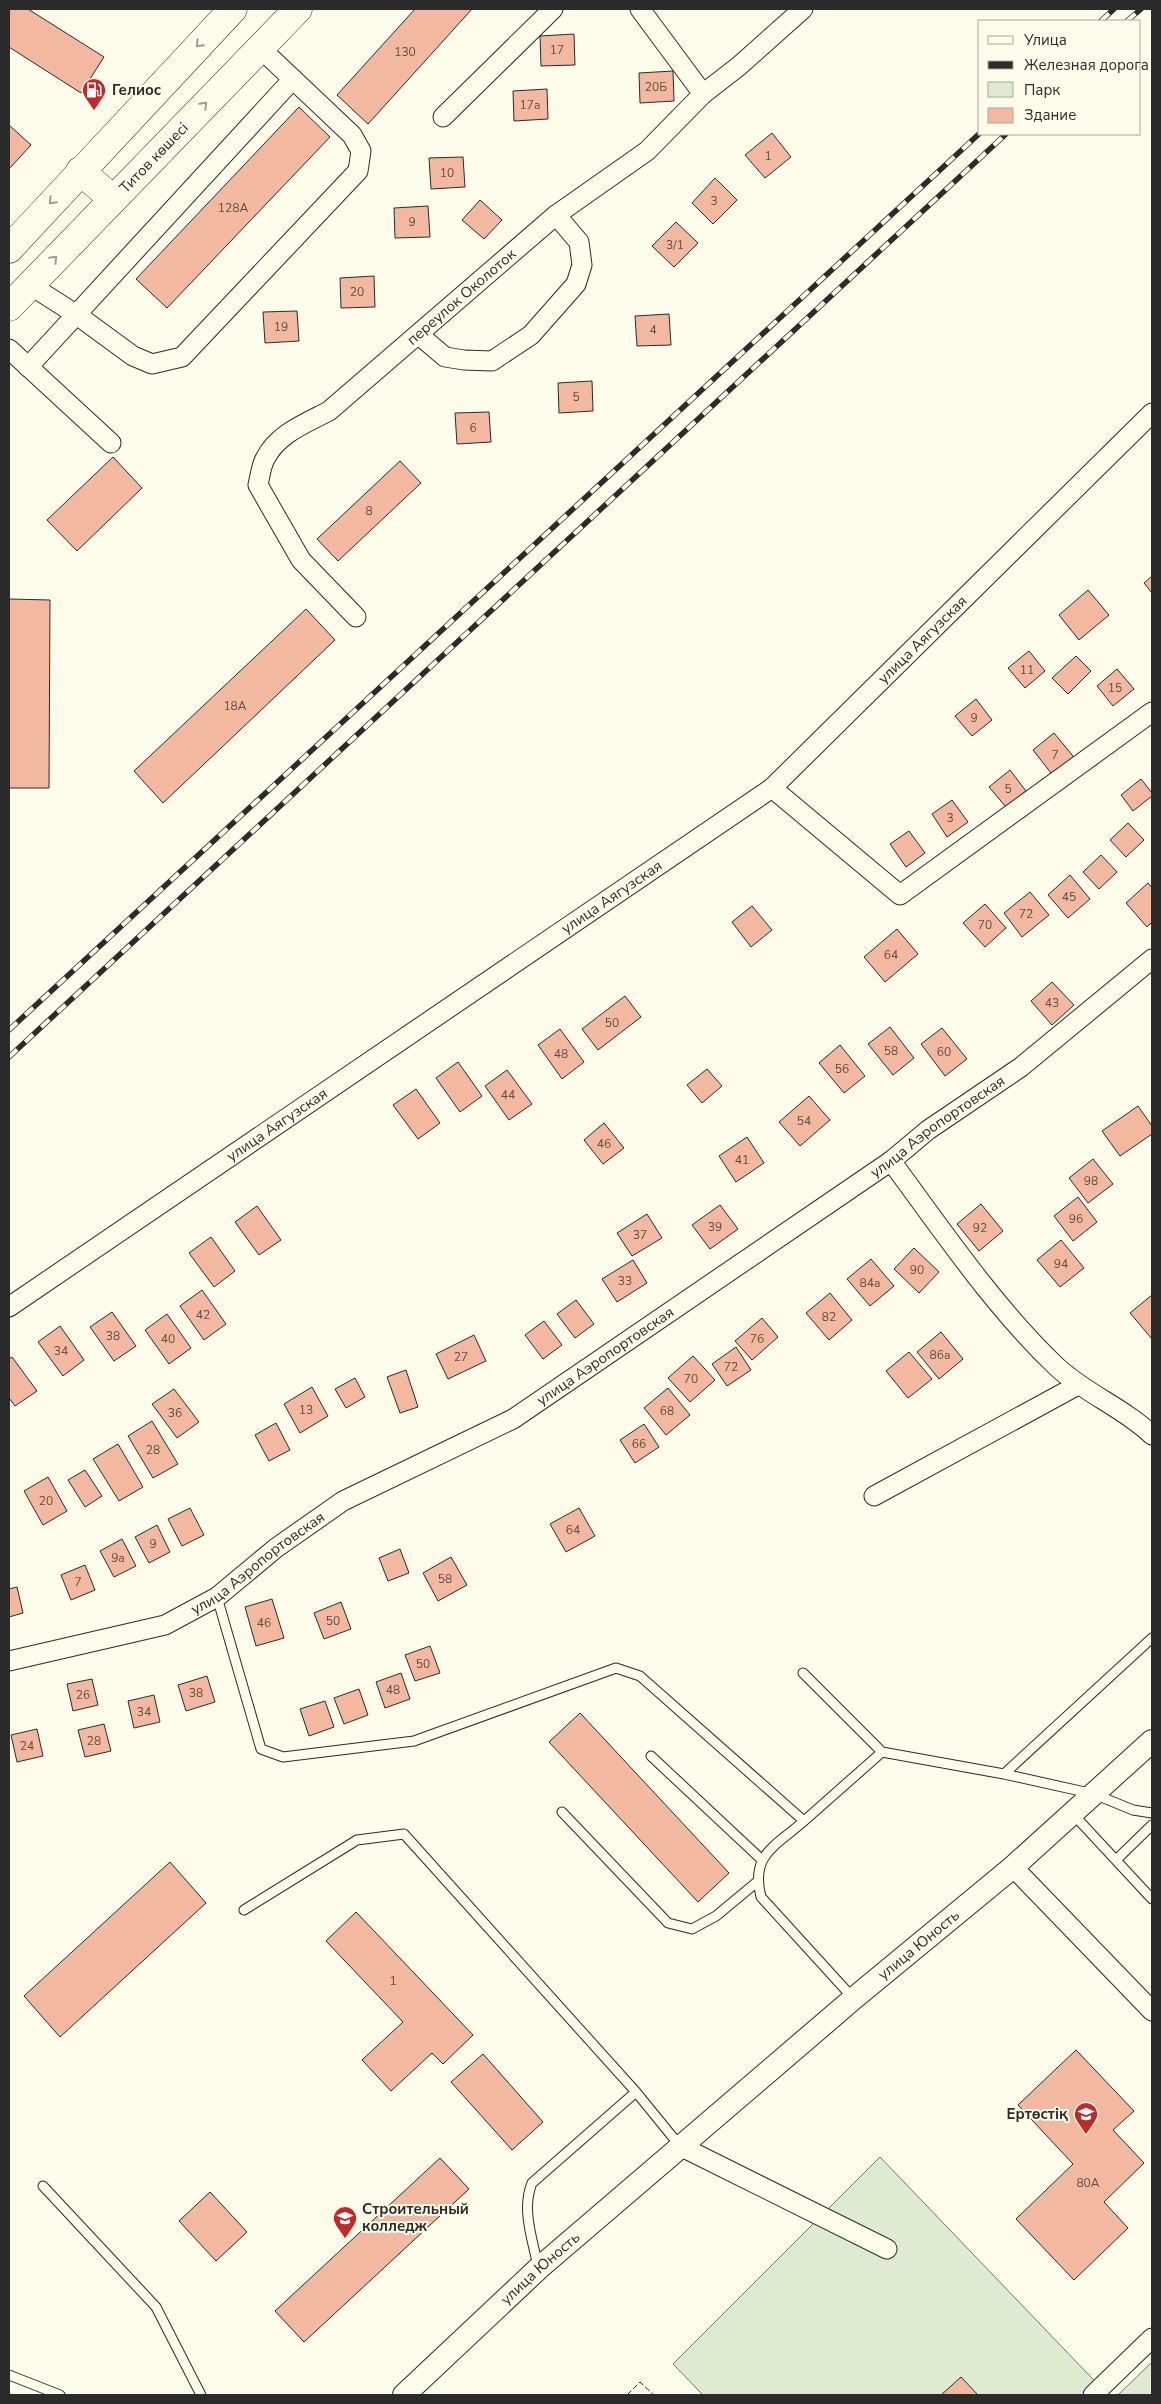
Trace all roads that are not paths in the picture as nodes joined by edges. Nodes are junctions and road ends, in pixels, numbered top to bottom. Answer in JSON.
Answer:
{"nodes":[{"id":1,"x":233,"y":9,"type":"edge"},
{"id":2,"x":298,"y":9,"type":"edge"},
{"id":3,"x":553,"y":9,"type":"edge"},
{"id":4,"x":640,"y":9,"type":"edge"},
{"id":5,"x":804,"y":9,"type":"edge"},
{"id":6,"x":260,"y":48,"type":"junction"},
{"id":7,"x":294,"y":79,"type":"junction"},
{"id":8,"x":703,"y":94,"type":"junction"},
{"id":9,"x":443,"y":117,"type":"dead end"},
{"id":10,"x":80,"y":171,"type":"junction"},
{"id":11,"x":113,"y":199,"type":"junction"},
{"id":12,"x":556,"y":215,"type":"junction"},
{"id":13,"x":9,"y":249,"type":"edge"},
{"id":14,"x":30,"y":285,"type":"junction"},
{"id":15,"x":9,"y":307,"type":"edge"},
{"id":16,"x":77,"y":315,"type":"junction"},
{"id":17,"x":419,"y":335,"type":"junction"},
{"id":18,"x":9,"y":349,"type":"edge"},
{"id":19,"x":28,"y":367,"type":"junction"},
{"id":20,"x":1152,"y":413,"type":"edge"},
{"id":21,"x":111,"y":443,"type":"dead end"},
{"id":22,"x":356,"y":617,"type":"dead end"},
{"id":23,"x":1152,"y":712,"type":"edge"},
{"id":24,"x":772,"y":788,"type":"junction"},
{"id":25,"x":1152,"y":959,"type":"edge"},
{"id":26,"x":891,"y":1161,"type":"junction"},
{"id":27,"x":9,"y":1307,"type":"edge"},
{"id":28,"x":1078,"y":1385,"type":"junction"},
{"id":29,"x":1152,"y":1435,"type":"edge"},
{"id":30,"x":874,"y":1496,"type":"dead end"},
{"id":31,"x":217,"y":1597,"type":"junction"},
{"id":32,"x":1152,"y":1638,"type":"edge"},
{"id":33,"x":9,"y":1661,"type":"edge"},
{"id":34,"x":803,"y":1673,"type":"dead end"},
{"id":35,"x":1152,"y":1741,"type":"edge"},
{"id":36,"x":882,"y":1752,"type":"junction"},
{"id":37,"x":651,"y":1756,"type":"dead end"},
{"id":38,"x":1004,"y":1774,"type":"junction"},
{"id":39,"x":1094,"y":1794,"type":"junction"},
{"id":40,"x":562,"y":1812,"type":"dead end"},
{"id":41,"x":1152,"y":1813,"type":"edge"},
{"id":42,"x":1073,"y":1814,"type":"junction"},
{"id":43,"x":804,"y":1821,"type":"junction"},
{"id":44,"x":1152,"y":1826,"type":"edge"},
{"id":45,"x":762,"y":1859,"type":"junction"},
{"id":46,"x":1116,"y":1860,"type":"junction"},
{"id":47,"x":1014,"y":1866,"type":"junction"},
{"id":48,"x":757,"y":1882,"type":"junction"},
{"id":49,"x":1152,"y":1899,"type":"edge"},
{"id":50,"x":244,"y":1910,"type":"dead end"},
{"id":51,"x":853,"y":1999,"type":"junction"},
{"id":52,"x":1152,"y":2011,"type":"edge"},
{"id":53,"x":636,"y":2092,"type":"junction"},
{"id":54,"x":680,"y":2146,"type":"junction"},
{"id":55,"x":43,"y":2186,"type":"dead end"},
{"id":56,"x":887,"y":2249,"type":"dead end"},
{"id":57,"x":538,"y":2268,"type":"junction"},
{"id":58,"x":1152,"y":2338,"type":"edge"},
{"id":59,"x":9,"y":2375,"type":"edge"},
{"id":60,"x":60,"y":2395,"type":"edge"},
{"id":61,"x":201,"y":2395,"type":"edge"},
{"id":62,"x":404,"y":2395,"type":"edge"},
{"id":63,"x":1093,"y":2395,"type":"edge"}],
"edges":[{"from":1,"to":10,"type":"main road","one_way":true},
{"from":2,"to":6,"type":"main road","name":"Титов көшесі"},
{"from":3,"to":9,"type":"street"},
{"from":4,"to":8,"type":"street"},
{"from":5,"to":8,"type":"street","name":"переулок Околоток"},
{"from":6,"to":7,"type":"street"},
{"from":11,"to":6,"type":"main road","name":"Титов көшесі","one_way":true},
{"from":7,"to":16,"type":"street"},
{"from":7,"to":16,"type":"street"},
{"from":8,"to":12,"type":"street","name":"переулок Околоток"},
{"from":10,"to":11,"type":"main road"},
{"from":10,"to":13,"type":"main road","one_way":true},
{"from":14,"to":11,"type":"main road","name":"Титов көшесі","one_way":true},
{"from":12,"to":17,"type":"street","name":"переулок Околоток"},
{"from":12,"to":17,"type":"street"},
{"from":14,"to":15,"type":"main road","name":"Титов көшесі"},
{"from":14,"to":16,"type":"street"},
{"from":16,"to":19,"type":"street"},
{"from":17,"to":22,"type":"street","name":"переулок Околоток"},
{"from":18,"to":19,"type":"street"},
{"from":19,"to":21,"type":"street"},
{"from":20,"to":24,"type":"street","name":"улица Аягузская"},
{"from":23,"to":24,"type":"street"},
{"from":24,"to":27,"type":"street","name":"улица Аягузская"},
{"from":25,"to":26,"type":"street","name":"улица Аэропортовская"},
{"from":26,"to":28,"type":"street"},
{"from":26,"to":31,"type":"street","name":"улица Аэропортовская"},
{"from":28,"to":29,"type":"street"},
{"from":28,"to":30,"type":"street"},
{"from":31,"to":33,"type":"street","name":"улица Аэропортовская"},
{"from":31,"to":43,"type":"lane"},
{"from":32,"to":38,"type":"lane"},
{"from":34,"to":36,"type":"lane"},
{"from":35,"to":39,"type":"street","name":"улица Юность"},
{"from":36,"to":38,"type":"lane"},
{"from":36,"to":43,"type":"lane"},
{"from":37,"to":45,"type":"lane"},
{"from":38,"to":39,"type":"lane"},
{"from":39,"to":41,"type":"lane"},
{"from":39,"to":42,"type":"street","name":"улица Юность"},
{"from":40,"to":48,"type":"lane"},
{"from":42,"to":46,"type":"lane"},
{"from":42,"to":47,"type":"street","name":"улица Юность"},
{"from":43,"to":45,"type":"lane"},
{"from":44,"to":46,"type":"lane"},
{"from":45,"to":48,"type":"lane"},
{"from":46,"to":49,"type":"lane"},
{"from":47,"to":51,"type":"street","name":"улица Юность"},
{"from":47,"to":52,"type":"street"},
{"from":48,"to":51,"type":"lane"},
{"from":50,"to":53,"type":"lane"},
{"from":51,"to":54,"type":"street","name":"улица Юность"},
{"from":53,"to":54,"type":"lane"},
{"from":53,"to":57,"type":"lane"},
{"from":54,"to":56,"type":"street"},
{"from":54,"to":57,"type":"street","name":"улица Юность"},
{"from":55,"to":61,"type":"lane"},
{"from":57,"to":62,"type":"street","name":"улица Юность"},
{"from":58,"to":63,"type":"street"},
{"from":59,"to":60,"type":"lane"}]}
